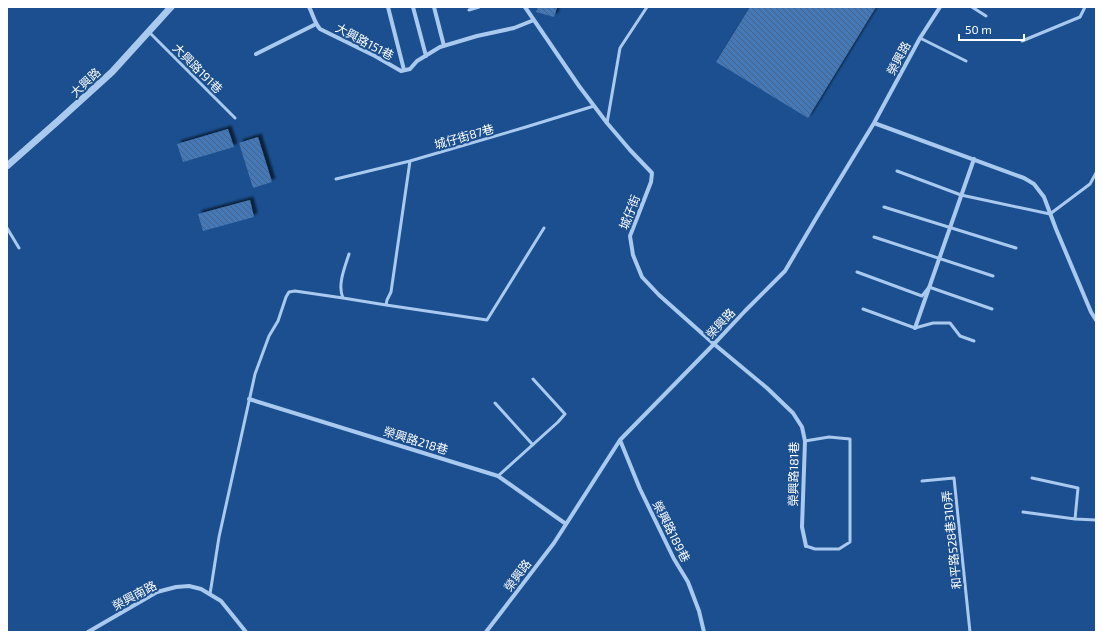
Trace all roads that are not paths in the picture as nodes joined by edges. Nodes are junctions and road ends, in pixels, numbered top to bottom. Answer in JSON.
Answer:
{"nodes":[{"id":1,"x":171,"y":7,"type":"edge"},
{"id":2,"x":309,"y":7,"type":"edge"},
{"id":3,"x":388,"y":7,"type":"edge"},
{"id":4,"x":413,"y":7,"type":"edge"},
{"id":5,"x":434,"y":7,"type":"edge"},
{"id":6,"x":479,"y":7,"type":"edge"},
{"id":7,"x":525,"y":7,"type":"edge"},
{"id":8,"x":647,"y":7,"type":"edge"},
{"id":9,"x":940,"y":7,"type":"edge"},
{"id":10,"x":972,"y":7,"type":"edge"},
{"id":11,"x":1085,"y":7,"type":"edge"},
{"id":12,"x":469,"y":10,"type":"dead end"},
{"id":13,"x":986,"y":16,"type":"dead end"},
{"id":14,"x":534,"y":20,"type":"junction"},
{"id":15,"x":316,"y":24,"type":"junction"},
{"id":16,"x":149,"y":32,"type":"junction"},
{"id":17,"x":920,"y":38,"type":"junction"},
{"id":18,"x":1022,"y":41,"type":"dead end"},
{"id":19,"x":444,"y":46,"type":"junction"},
{"id":20,"x":256,"y":54,"type":"dead end"},
{"id":21,"x":426,"y":56,"type":"junction"},
{"id":22,"x":966,"y":61,"type":"dead end"},
{"id":23,"x":404,"y":70,"type":"junction"},
{"id":24,"x":595,"y":106,"type":"junction"},
{"id":25,"x":235,"y":118,"type":"dead end"},
{"id":26,"x":606,"y":121,"type":"junction"},
{"id":27,"x":874,"y":123,"type":"junction"},
{"id":28,"x":974,"y":159,"type":"junction"},
{"id":29,"x":410,"y":161,"type":"junction"},
{"id":30,"x":7,"y":166,"type":"edge"},
{"id":31,"x":896,"y":171,"type":"dead end"},
{"id":32,"x":1096,"y":173,"type":"edge"},
{"id":33,"x":336,"y":179,"type":"dead end"},
{"id":34,"x":961,"y":194,"type":"junction"},
{"id":35,"x":884,"y":207,"type":"dead end"},
{"id":36,"x":1050,"y":214,"type":"junction"},
{"id":37,"x":7,"y":228,"type":"edge"},
{"id":38,"x":544,"y":228,"type":"dead end"},
{"id":39,"x":949,"y":228,"type":"junction"},
{"id":40,"x":874,"y":237,"type":"dead end"},
{"id":41,"x":19,"y":248,"type":"dead end"},
{"id":42,"x":1016,"y":248,"type":"dead end"},
{"id":43,"x":349,"y":254,"type":"dead end"},
{"id":44,"x":939,"y":258,"type":"junction"},
{"id":45,"x":857,"y":272,"type":"dead end"},
{"id":46,"x":993,"y":276,"type":"dead end"},
{"id":47,"x":929,"y":287,"type":"junction"},
{"id":48,"x":343,"y":298,"type":"junction"},
{"id":49,"x":386,"y":305,"type":"junction"},
{"id":50,"x":992,"y":309,"type":"dead end"},
{"id":51,"x":863,"y":310,"type":"dead end"},
{"id":52,"x":1096,"y":320,"type":"edge"},
{"id":53,"x":915,"y":328,"type":"junction"},
{"id":54,"x":974,"y":341,"type":"dead end"},
{"id":55,"x":714,"y":344,"type":"junction"},
{"id":56,"x":533,"y":379,"type":"dead end"},
{"id":57,"x":249,"y":399,"type":"junction"},
{"id":58,"x":495,"y":403,"type":"dead end"},
{"id":59,"x":620,"y":440,"type":"junction"},
{"id":60,"x":805,"y":441,"type":"junction"},
{"id":61,"x":533,"y":445,"type":"junction"},
{"id":62,"x":498,"y":476,"type":"junction"},
{"id":63,"x":1032,"y":478,"type":"dead end"},
{"id":64,"x":922,"y":481,"type":"dead end"},
{"id":65,"x":1023,"y":512,"type":"dead end"},
{"id":66,"x":1075,"y":519,"type":"junction"},
{"id":67,"x":1096,"y":520,"type":"edge"},
{"id":68,"x":566,"y":524,"type":"junction"},
{"id":69,"x":806,"y":546,"type":"joint"},
{"id":70,"x":210,"y":594,"type":"junction"},
{"id":71,"x":88,"y":632,"type":"edge"},
{"id":72,"x":246,"y":632,"type":"edge"},
{"id":73,"x":486,"y":632,"type":"edge"},
{"id":74,"x":704,"y":632,"type":"edge"},
{"id":75,"x":970,"y":632,"type":"edge"}],
"edges":[{"from":1,"to":16,"type":"street","name":"大興路"},
{"from":2,"to":15,"type":"street"},
{"from":3,"to":23,"type":"street"},
{"from":4,"to":21,"type":"street"},
{"from":5,"to":19,"type":"street"},
{"from":6,"to":12,"type":"lane"},
{"from":7,"to":14,"type":"street"},
{"from":8,"to":26,"type":"lane"},
{"from":9,"to":17,"type":"street","name":"榮興路"},
{"from":10,"to":13,"type":"lane"},
{"from":11,"to":18,"type":"lane"},
{"from":14,"to":19,"type":"street","name":"大興路151巷"},
{"from":14,"to":24,"type":"street"},
{"from":15,"to":20,"type":"street"},
{"from":15,"to":23,"type":"street","name":"大興路151巷"},
{"from":16,"to":25,"type":"lane","name":"大興路191巷"},
{"from":16,"to":30,"type":"street","name":"大興路"},
{"from":17,"to":22,"type":"lane"},
{"from":17,"to":27,"type":"street","name":"榮興路"},
{"from":19,"to":21,"type":"street","name":"大興路151巷"},
{"from":21,"to":23,"type":"street","name":"大興路151巷"},
{"from":24,"to":26,"type":"street"},
{"from":24,"to":29,"type":"lane","name":"城仔街87巷"},
{"from":26,"to":55,"type":"street","name":"城仔街"},
{"from":27,"to":28,"type":"street"},
{"from":27,"to":55,"type":"street","name":"榮興路"},
{"from":28,"to":34,"type":"street"},
{"from":28,"to":36,"type":"street"},
{"from":29,"to":33,"type":"lane","name":"城仔街87巷"},
{"from":29,"to":49,"type":"lane"},
{"from":31,"to":34,"type":"lane"},
{"from":32,"to":36,"type":"lane"},
{"from":34,"to":36,"type":"lane"},
{"from":34,"to":39,"type":"street"},
{"from":35,"to":39,"type":"lane"},
{"from":36,"to":52,"type":"street"},
{"from":37,"to":41,"type":"lane"},
{"from":38,"to":49,"type":"lane"},
{"from":39,"to":42,"type":"lane"},
{"from":39,"to":44,"type":"street"},
{"from":40,"to":44,"type":"lane"},
{"from":43,"to":48,"type":"lane"},
{"from":44,"to":46,"type":"lane"},
{"from":44,"to":47,"type":"street"},
{"from":45,"to":47,"type":"lane"},
{"from":47,"to":50,"type":"lane"},
{"from":47,"to":53,"type":"street"},
{"from":48,"to":49,"type":"lane"},
{"from":48,"to":57,"type":"lane"},
{"from":51,"to":53,"type":"lane"},
{"from":53,"to":54,"type":"lane"},
{"from":55,"to":59,"type":"street","name":"榮興路"},
{"from":55,"to":60,"type":"street","name":"榮興路181巷"},
{"from":56,"to":61,"type":"lane"},
{"from":57,"to":62,"type":"street","name":"榮興路218巷"},
{"from":57,"to":70,"type":"lane"},
{"from":58,"to":61,"type":"lane"},
{"from":59,"to":68,"type":"street","name":"榮興路"},
{"from":59,"to":74,"type":"street","name":"榮興路189巷"},
{"from":60,"to":69,"type":"street","name":"榮興路181巷"},
{"from":60,"to":69,"type":"lane"},
{"from":61,"to":62,"type":"lane"},
{"from":62,"to":68,"type":"street","name":"榮興路218巷"},
{"from":63,"to":66,"type":"lane"},
{"from":64,"to":75,"type":"lane","name":"和平路528巷310弄"},
{"from":65,"to":66,"type":"lane"},
{"from":66,"to":67,"type":"lane"},
{"from":68,"to":73,"type":"street","name":"榮興路"},
{"from":70,"to":71,"type":"street","name":"榮興南路"},
{"from":70,"to":72,"type":"street","name":"榮興南路"}]}
